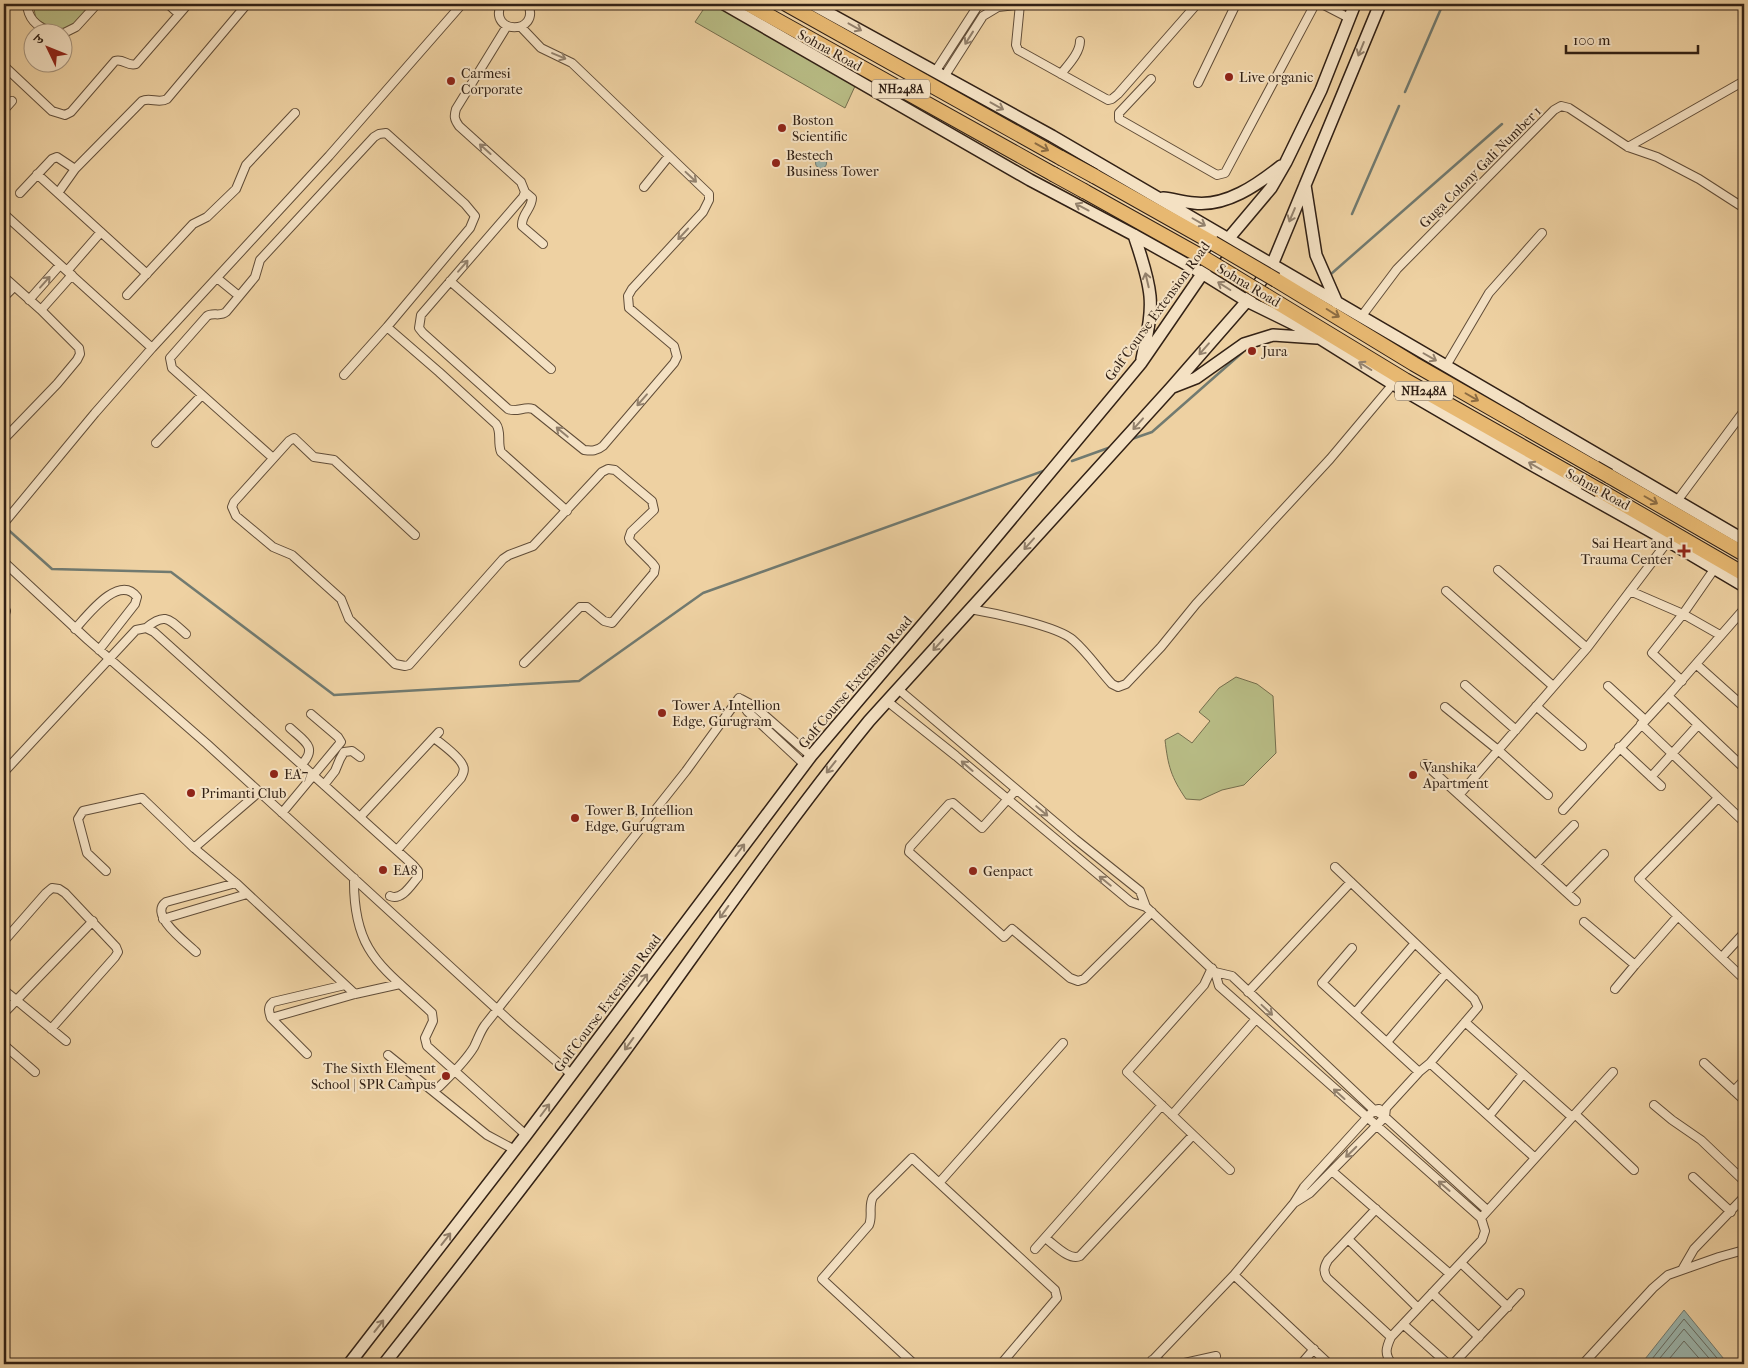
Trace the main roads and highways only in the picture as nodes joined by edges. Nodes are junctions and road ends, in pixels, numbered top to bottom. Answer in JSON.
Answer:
{"nodes":[{"id":1,"x":724,"y":4,"type":"edge"},
{"id":2,"x":748,"y":4,"type":"edge"},
{"id":3,"x":786,"y":4,"type":"edge"},
{"id":4,"x":812,"y":4,"type":"edge"},
{"id":5,"x":1355,"y":4,"type":"edge"},
{"id":6,"x":1380,"y":4,"type":"edge"},
{"id":7,"x":1082,"y":154,"type":"junction"},
{"id":8,"x":1286,"y":162,"type":"junction"},
{"id":9,"x":1305,"y":185,"type":"junction"},
{"id":10,"x":1059,"y":195,"type":"junction"},
{"id":11,"x":1154,"y":196,"type":"junction"},
{"id":12,"x":1134,"y":235,"type":"junction"},
{"id":13,"x":1227,"y":239,"type":"junction"},
{"id":14,"x":1272,"y":265,"type":"junction"},
{"id":15,"x":1202,"y":272,"type":"junction"},
{"id":16,"x":1248,"y":301,"type":"junction"},
{"id":17,"x":1338,"y":303,"type":"junction"},
{"id":18,"x":1320,"y":338,"type":"junction"},
{"id":19,"x":1142,"y":363,"type":"junction"},
{"id":20,"x":1171,"y":388,"type":"junction"},
{"id":21,"x":1609,"y":460,"type":"junction"},
{"id":22,"x":1590,"y":489,"type":"junction"},
{"id":23,"x":1744,"y":540,"type":"edge"},
{"id":24,"x":1744,"y":554,"type":"edge"},
{"id":25,"x":1744,"y":574,"type":"edge"},
{"id":26,"x":1744,"y":586,"type":"edge"},
{"id":27,"x":349,"y":1364,"type":"edge"},
{"id":28,"x":384,"y":1364,"type":"edge"}],
"edges":[{"from":1,"to":10,"type":"main road"},
{"from":2,"to":22,"type":"highway","name":"Sohna Road","number":"NH248A","bridge":true},
{"from":3,"to":24,"type":"highway","name":"Sohna Road","number":"NH248A","one_way":true,"bridge":true},
{"from":4,"to":7,"type":"main road","one_way":true},
{"from":5,"to":8,"type":"main road","name":"Golf Course Extension Road"},
{"from":6,"to":9,"type":"main road","one_way":true},
{"from":7,"to":10,"type":"main road"},
{"from":7,"to":11,"type":"main road"},
{"from":8,"to":11,"type":"main road"},
{"from":8,"to":13,"type":"main road","name":"Golf Course Extension Road"},
{"from":9,"to":14,"type":"main road","one_way":true},
{"from":9,"to":17,"type":"main road"},
{"from":12,"to":10,"type":"main road","one_way":true},
{"from":11,"to":13,"type":"main road","one_way":true},
{"from":12,"to":15,"type":"main road"},
{"from":19,"to":12,"type":"main road","one_way":true},
{"from":13,"to":14,"type":"main road"},
{"from":13,"to":15,"type":"main road","name":"Golf Course Extension Road"},
{"from":14,"to":16,"type":"main road"},
{"from":14,"to":17,"type":"main road"},
{"from":16,"to":15,"type":"main road","one_way":true},
{"from":15,"to":19,"type":"main road","name":"Golf Course Extension Road"},
{"from":16,"to":18,"type":"main road"},
{"from":16,"to":20,"type":"main road","one_way":true},
{"from":17,"to":21,"type":"main road","one_way":true},
{"from":18,"to":20,"type":"main road"},
{"from":22,"to":18,"type":"main road","one_way":true},
{"from":27,"to":19,"type":"main road","name":"Golf Course Extension Road","one_way":true},
{"from":20,"to":28,"type":"main road","one_way":true},
{"from":21,"to":22,"type":"main road"},
{"from":21,"to":23,"type":"main road"},
{"from":22,"to":25,"type":"highway","name":"Sohna Road","number":"NH248A"},
{"from":22,"to":26,"type":"main road"}]}
